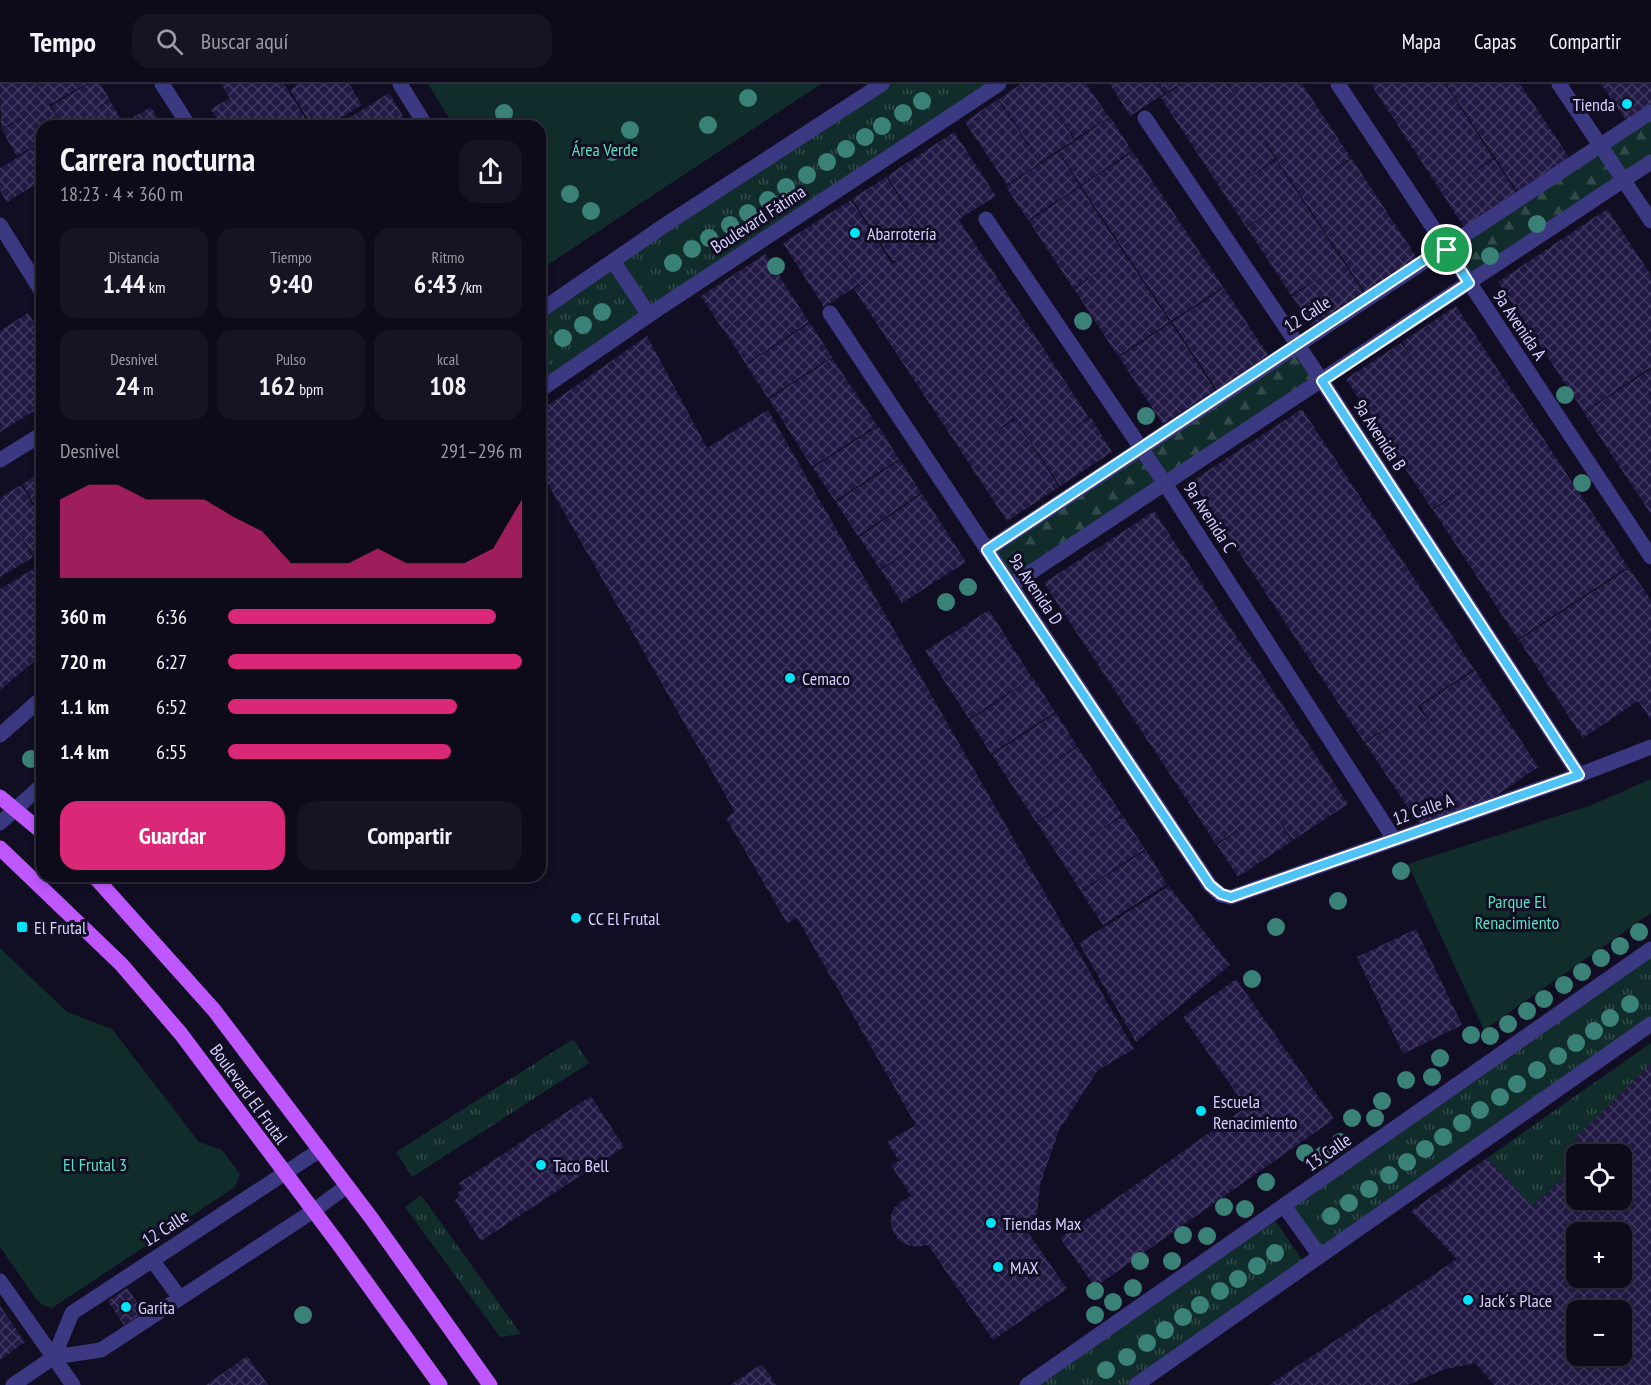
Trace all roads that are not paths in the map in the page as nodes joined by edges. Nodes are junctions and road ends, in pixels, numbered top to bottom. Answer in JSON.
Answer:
{"nodes":[{"id":1,"x":162,"y":84,"type":"edge"},
{"id":2,"x":400,"y":84,"type":"edge"},
{"id":3,"x":882,"y":84,"type":"edge"},
{"id":4,"x":999,"y":84,"type":"edge"},
{"id":5,"x":1338,"y":84,"type":"edge"},
{"id":6,"x":1559,"y":84,"type":"edge"},
{"id":7,"x":1651,"y":112,"type":"edge"},
{"id":8,"x":1145,"y":118,"type":"dead end"},
{"id":9,"x":185,"y":120,"type":"edge"},
{"id":10,"x":422,"y":120,"type":"edge"},
{"id":11,"x":1601,"y":147,"type":"junction"},
{"id":12,"x":1651,"y":162,"type":"edge"},
{"id":13,"x":1623,"y":179,"type":"junction"},
{"id":14,"x":986,"y":219,"type":"dead end"},
{"id":15,"x":1651,"y":221,"type":"edge"},
{"id":16,"x":0,"y":225,"type":"edge"},
{"id":17,"x":1446,"y":248,"type":"junction"},
{"id":18,"x":613,"y":261,"type":"junction"},
{"id":19,"x":36,"y":282,"type":"edge"},
{"id":20,"x":1468,"y":282,"type":"junction"},
{"id":21,"x":546,"y":307,"type":"edge"},
{"id":22,"x":830,"y":313,"type":"dead end"},
{"id":23,"x":649,"y":315,"type":"junction"},
{"id":24,"x":1297,"y":346,"type":"junction"},
{"id":25,"x":1320,"y":380,"type":"junction"},
{"id":26,"x":546,"y":386,"type":"edge"},
{"id":27,"x":36,"y":438,"type":"edge"},
{"id":28,"x":1142,"y":449,"type":"junction"},
{"id":29,"x":0,"y":460,"type":"edge"},
{"id":30,"x":1165,"y":483,"type":"junction"},
{"id":31,"x":987,"y":551,"type":"junction"},
{"id":32,"x":1651,"y":557,"type":"edge"},
{"id":33,"x":1010,"y":585,"type":"junction"},
{"id":34,"x":36,"y":703,"type":"edge"},
{"id":35,"x":0,"y":735,"type":"edge"},
{"id":36,"x":1651,"y":747,"type":"edge"},
{"id":37,"x":1579,"y":775,"type":"junction"},
{"id":38,"x":36,"y":790,"type":"edge"},
{"id":39,"x":0,"y":797,"type":"edge"},
{"id":40,"x":15,"y":809,"type":"junction"},
{"id":41,"x":0,"y":823,"type":"edge"},
{"id":42,"x":36,"y":827,"type":"edge"},
{"id":43,"x":1394,"y":839,"type":"junction"},
{"id":44,"x":0,"y":848,"type":"edge"},
{"id":45,"x":99,"y":882,"type":"edge"},
{"id":46,"x":1210,"y":885,"type":"joint"},
{"id":47,"x":1651,"y":950,"type":"edge"},
{"id":48,"x":1651,"y":1024,"type":"edge"},
{"id":49,"x":320,"y":1150,"type":"junction"},
{"id":50,"x":284,"y":1174,"type":"junction"},
{"id":51,"x":347,"y":1186,"type":"junction"},
{"id":52,"x":1284,"y":1206,"type":"junction"},
{"id":53,"x":313,"y":1212,"type":"junction"},
{"id":54,"x":1320,"y":1256,"type":"junction"},
{"id":55,"x":152,"y":1260,"type":"junction"},
{"id":56,"x":0,"y":1281,"type":"edge"},
{"id":57,"x":180,"y":1298,"type":"junction"},
{"id":58,"x":54,"y":1357,"type":"junction"},
{"id":59,"x":13,"y":1385,"type":"edge"},
{"id":60,"x":74,"y":1385,"type":"edge"},
{"id":61,"x":440,"y":1385,"type":"edge"},
{"id":62,"x":490,"y":1385,"type":"edge"},
{"id":63,"x":1027,"y":1385,"type":"edge"},
{"id":64,"x":1136,"y":1385,"type":"edge"}],
"edges":[{"from":1,"to":9,"type":"street"},
{"from":2,"to":10,"type":"street"},
{"from":3,"to":18,"type":"street"},
{"from":4,"to":23,"type":"street","name":"Boulevard Fátima"},
{"from":5,"to":17,"type":"street","name":"9a Avenida A"},
{"from":6,"to":11,"type":"street"},
{"from":7,"to":11,"type":"street","name":"12 Calle"},
{"from":8,"to":24,"type":"street","name":"9a Avenida B"},
{"from":11,"to":13,"type":"street"},
{"from":11,"to":17,"type":"street","name":"12 Calle"},
{"from":12,"to":13,"type":"street"},
{"from":13,"to":15,"type":"street"},
{"from":13,"to":20,"type":"street"},
{"from":14,"to":28,"type":"street","name":"9a Avenida C"},
{"from":16,"to":19,"type":"street"},
{"from":17,"to":20,"type":"street","name":"9a Avenida A"},
{"from":17,"to":24,"type":"street","name":"12 Calle"},
{"from":18,"to":21,"type":"street"},
{"from":18,"to":23,"type":"street"},
{"from":20,"to":25,"type":"street"},
{"from":20,"to":32,"type":"street","name":"9a Avenida A"},
{"from":22,"to":31,"type":"street","name":"9a Avenida D"},
{"from":23,"to":26,"type":"street","name":"Boulevard Fátima"},
{"from":24,"to":25,"type":"street","name":"9a Avenida B"},
{"from":24,"to":28,"type":"street","name":"12 Calle"},
{"from":25,"to":30,"type":"street"},
{"from":25,"to":37,"type":"street","name":"9a Avenida B"},
{"from":27,"to":29,"type":"street"},
{"from":28,"to":30,"type":"street","name":"9a Avenida C"},
{"from":28,"to":31,"type":"street","name":"12 Calle"},
{"from":30,"to":33,"type":"street"},
{"from":30,"to":43,"type":"street","name":"9a Avenida C"},
{"from":31,"to":33,"type":"street","name":"9a Avenida D"},
{"from":33,"to":46,"type":"street","name":"9a Avenida D"},
{"from":34,"to":35,"type":"street"},
{"from":36,"to":37,"type":"street","name":"12 Calle A"},
{"from":37,"to":43,"type":"street","name":"12 Calle A"},
{"from":38,"to":40,"type":"street"},
{"from":39,"to":40,"type":"main road"},
{"from":40,"to":41,"type":"street"},
{"from":40,"to":42,"type":"main road"},
{"from":43,"to":46,"type":"street","name":"12 Calle A"},
{"from":44,"to":50,"type":"main road","name":"Boulevard El Frutal"},
{"from":45,"to":49,"type":"main road","name":"Boulevard El Frutal"},
{"from":47,"to":52,"type":"street","name":"13 Calle"},
{"from":48,"to":54,"type":"street"},
{"from":49,"to":50,"type":"street","name":"12 Calle"},
{"from":49,"to":51,"type":"main road","name":"Boulevard El Frutal"},
{"from":50,"to":53,"type":"main road","name":"Boulevard El Frutal"},
{"from":50,"to":55,"type":"street","name":"12 Calle"},
{"from":51,"to":53,"type":"street"},
{"from":51,"to":62,"type":"main road","name":"Boulevard El Frutal"},
{"from":52,"to":54,"type":"street"},
{"from":52,"to":63,"type":"street","name":"13 Calle"},
{"from":53,"to":57,"type":"street"},
{"from":53,"to":61,"type":"main road","name":"Boulevard El Frutal"},
{"from":54,"to":64,"type":"street"},
{"from":55,"to":57,"type":"street"},
{"from":55,"to":58,"type":"street","name":"12 Calle"},
{"from":56,"to":58,"type":"street"},
{"from":57,"to":58,"type":"street"},
{"from":58,"to":59,"type":"street"},
{"from":58,"to":60,"type":"street"}]}
